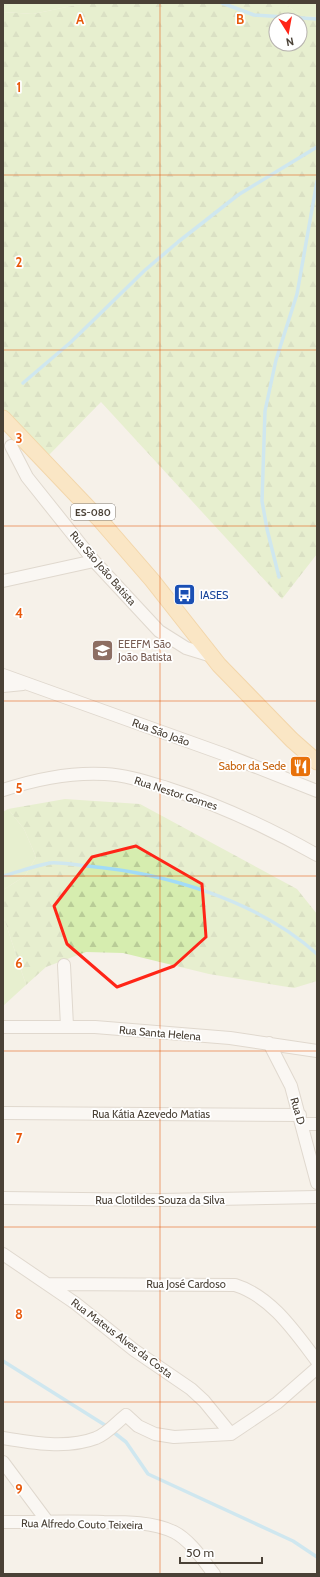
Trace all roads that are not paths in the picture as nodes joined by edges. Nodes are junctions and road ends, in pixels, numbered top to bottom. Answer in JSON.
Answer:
{"nodes":[{"id":1,"x":3,"y":418,"type":"edge"},
{"id":2,"x":12,"y":443,"type":"edge"},
{"id":3,"x":94,"y":561,"type":"junction"},
{"id":4,"x":3,"y":581,"type":"edge"},
{"id":5,"x":212,"y":656,"type":"junction"},
{"id":6,"x":3,"y":675,"type":"edge"},
{"id":7,"x":26,"y":684,"type":"junction"},
{"id":8,"x":3,"y":686,"type":"edge"},
{"id":9,"x":317,"y":762,"type":"edge"},
{"id":10,"x":3,"y":790,"type":"edge"},
{"id":11,"x":317,"y":791,"type":"edge"},
{"id":12,"x":317,"y":855,"type":"edge"},
{"id":13,"x":64,"y":965,"type":"dead end"},
{"id":14,"x":67,"y":1026,"type":"junction"},
{"id":15,"x":3,"y":1027,"type":"edge"},
{"id":16,"x":269,"y":1043,"type":"junction"},
{"id":17,"x":317,"y":1051,"type":"edge"},
{"id":18,"x":3,"y":1113,"type":"edge"},
{"id":19,"x":301,"y":1120,"type":"junction"},
{"id":20,"x":317,"y":1124,"type":"edge"},
{"id":21,"x":317,"y":1183,"type":"edge"},
{"id":22,"x":317,"y":1196,"type":"edge"},
{"id":23,"x":3,"y":1198,"type":"edge"},
{"id":24,"x":3,"y":1254,"type":"edge"},
{"id":25,"x":47,"y":1284,"type":"junction"},
{"id":26,"x":317,"y":1361,"type":"edge"},
{"id":27,"x":317,"y":1368,"type":"edge"},
{"id":28,"x":230,"y":1434,"type":"junction"},
{"id":29,"x":3,"y":1438,"type":"edge"},
{"id":30,"x":3,"y":1462,"type":"edge"},
{"id":31,"x":47,"y":1520,"type":"junction"},
{"id":32,"x":3,"y":1522,"type":"edge"},
{"id":33,"x":214,"y":1574,"type":"edge"}],
"edges":[{"from":1,"to":2,"type":"main road","number":"ES-080"},
{"from":2,"to":3,"type":"street","name":"Rua São João Batista"},
{"from":2,"to":5,"type":"main road","number":"ES-080"},
{"from":3,"to":4,"type":"street"},
{"from":3,"to":5,"type":"street","name":"Rua São João Batista"},
{"from":5,"to":9,"type":"main road","number":"ES-080"},
{"from":6,"to":7,"type":"street","name":"Rua São João"},
{"from":7,"to":8,"type":"street"},
{"from":7,"to":11,"type":"street","name":"Rua São João"},
{"from":10,"to":12,"type":"street","name":"Rua Nestor Gomes"},
{"from":13,"to":14,"type":"street"},
{"from":14,"to":15,"type":"street","name":"Rua Santa Helena"},
{"from":14,"to":16,"type":"street","name":"Rua Santa Helena"},
{"from":16,"to":17,"type":"street","name":"Rua Santa Helena"},
{"from":16,"to":19,"type":"street","name":"Rua D"},
{"from":18,"to":19,"type":"street","name":"Rua Kátia Azevedo Matias"},
{"from":19,"to":20,"type":"street","name":"Rua Kátia Azevedo Matias"},
{"from":19,"to":21,"type":"street","name":"Rua D"},
{"from":22,"to":23,"type":"street","name":"Rua Clotildes Souza da Silva"},
{"from":24,"to":25,"type":"street","name":"Rua Mateus Alves da Costa"},
{"from":25,"to":26,"type":"street","name":"Rua José Cardoso"},
{"from":25,"to":28,"type":"street","name":"Rua Mateus Alves da Costa"},
{"from":27,"to":28,"type":"street"},
{"from":28,"to":29,"type":"street"},
{"from":30,"to":31,"type":"street"},
{"from":31,"to":32,"type":"street","name":"Rua Alfredo Couto Teixeira"},
{"from":31,"to":33,"type":"street","name":"Rua Alfredo Couto Teixeira"}]}
